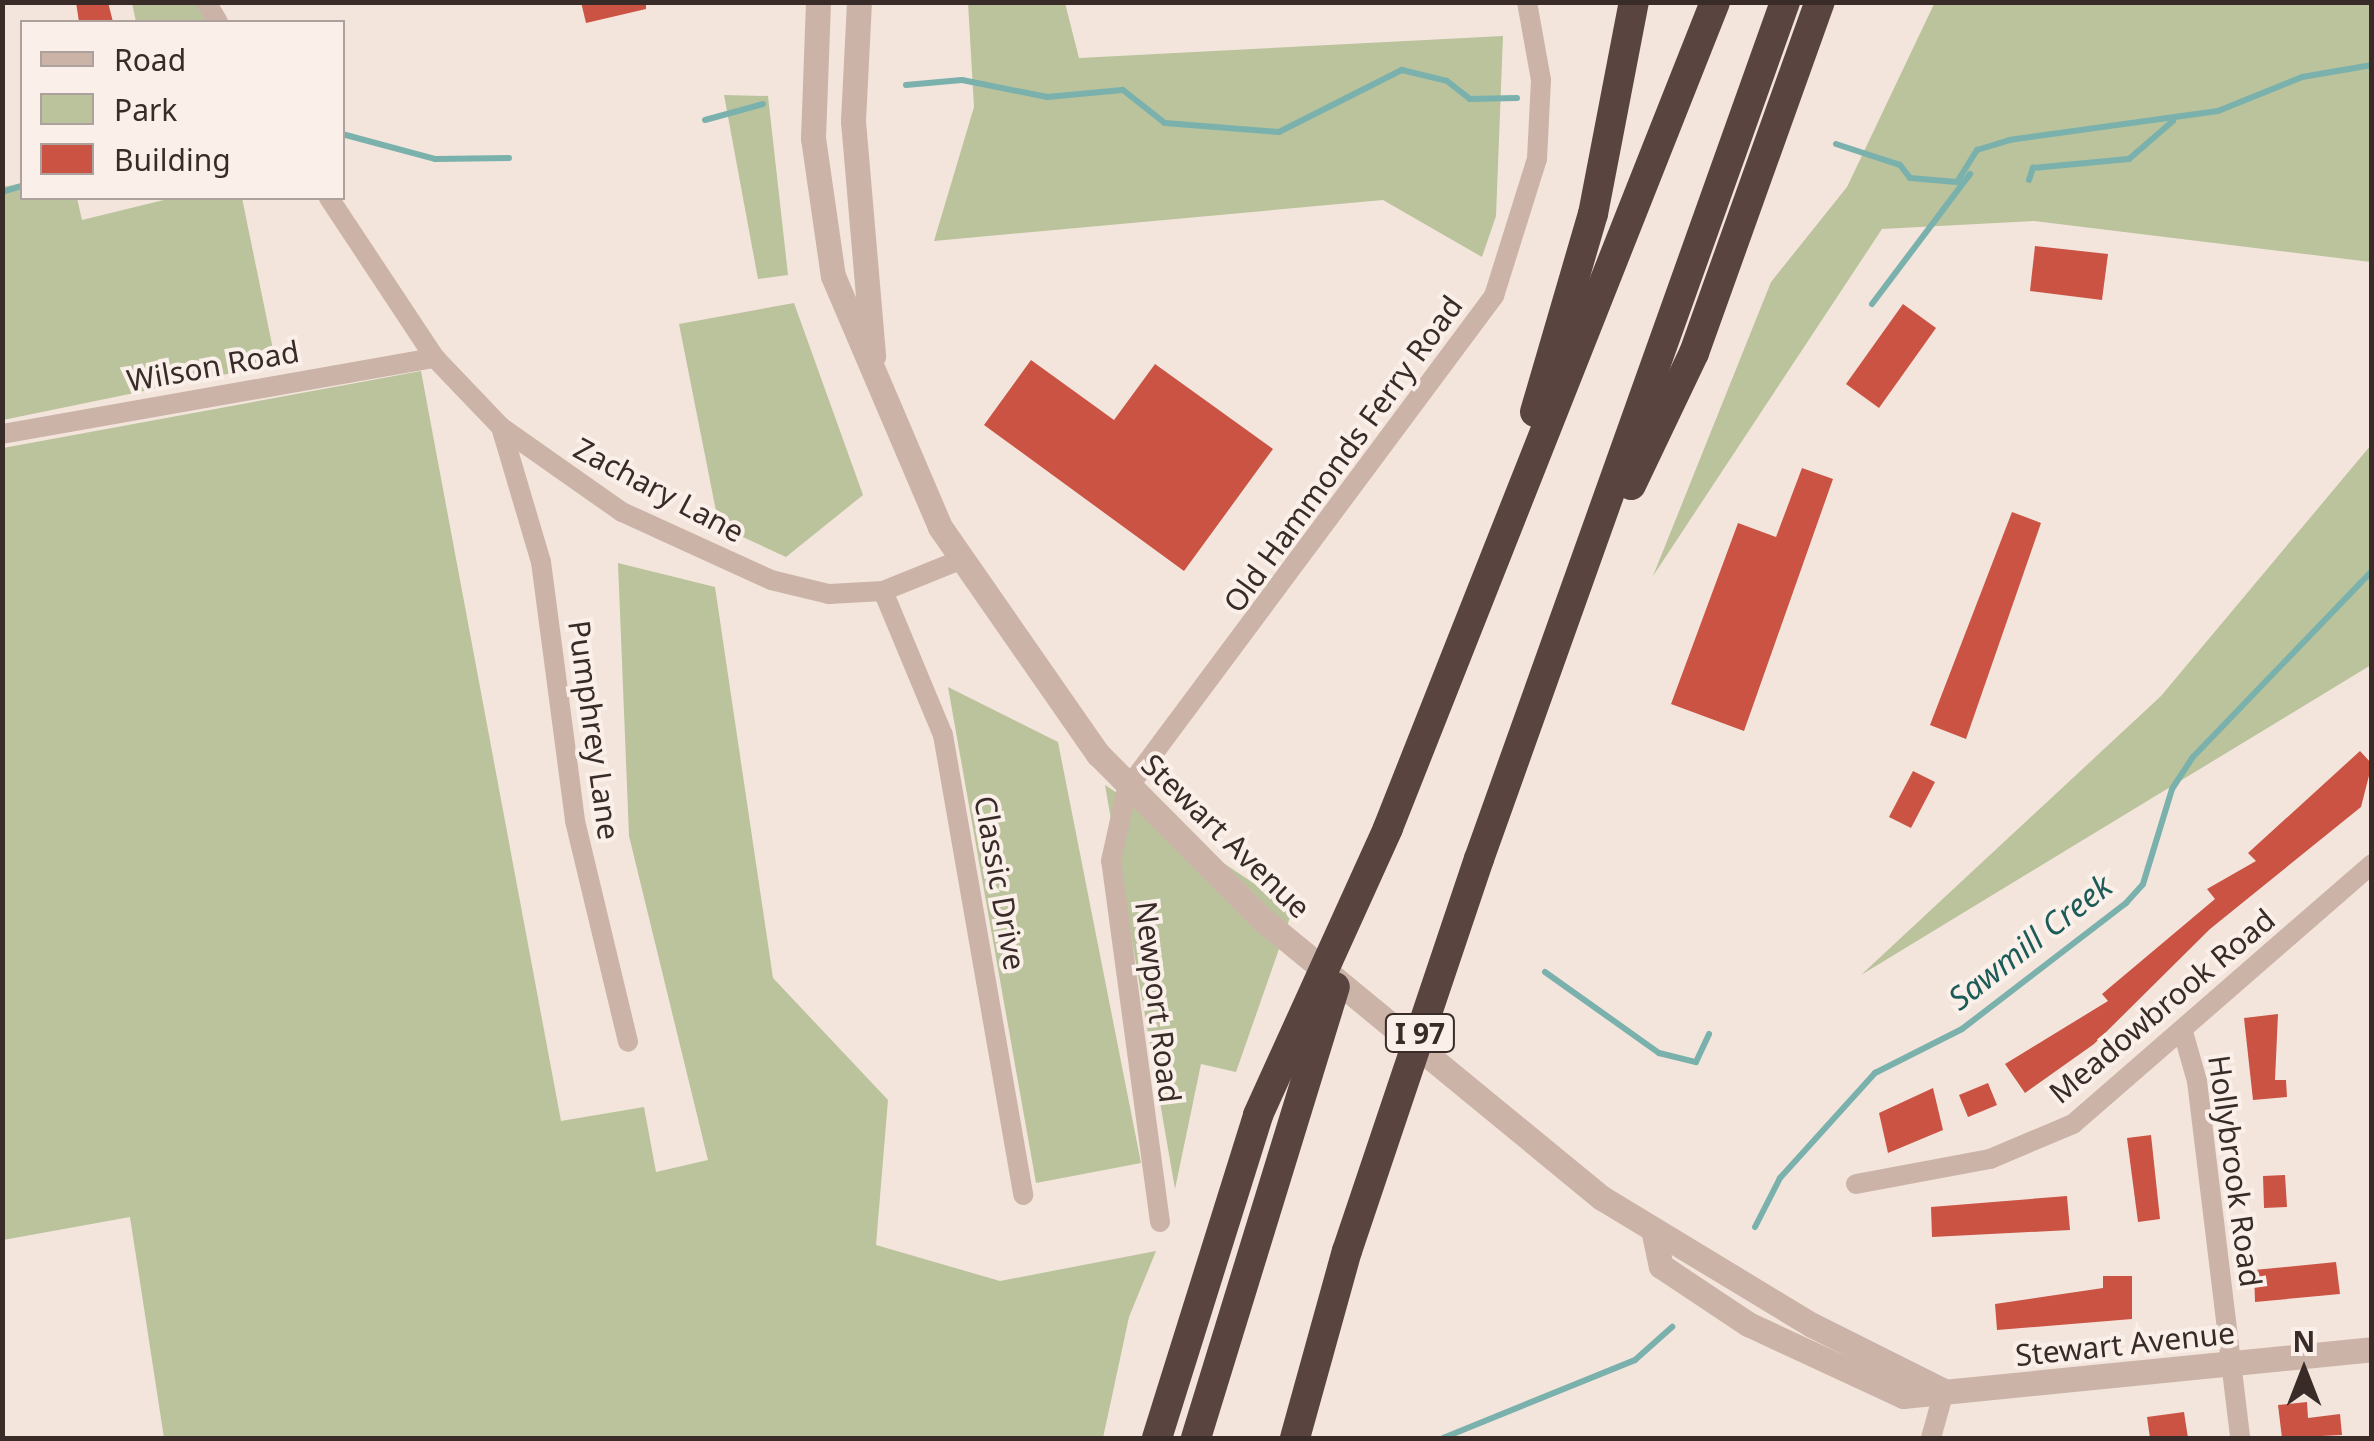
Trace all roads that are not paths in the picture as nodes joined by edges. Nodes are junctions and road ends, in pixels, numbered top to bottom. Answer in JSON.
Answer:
{"nodes":[{"id":1,"x":818,"y":2,"type":"edge"},
{"id":2,"x":859,"y":2,"type":"edge"},
{"id":3,"x":1527,"y":2,"type":"edge"},
{"id":4,"x":1634,"y":2,"type":"edge"},
{"id":5,"x":1715,"y":2,"type":"edge"},
{"id":6,"x":1784,"y":2,"type":"edge"},
{"id":7,"x":1820,"y":2,"type":"edge"},
{"id":8,"x":329,"y":200,"type":"edge"},
{"id":9,"x":435,"y":358,"type":"junction"},
{"id":10,"x":874,"y":381,"type":"junction"},
{"id":11,"x":501,"y":426,"type":"junction"},
{"id":12,"x":2,"y":434,"type":"edge"},
{"id":13,"x":960,"y":560,"type":"junction"},
{"id":14,"x":884,"y":591,"type":"junction"},
{"id":15,"x":1480,"y":596,"type":"junction"},
{"id":16,"x":1560,"y":632,"type":"junction"},
{"id":17,"x":1127,"y":789,"type":"junction"},
{"id":18,"x":1388,"y":828,"type":"junction"},
{"id":19,"x":2372,"y":864,"type":"edge"},
{"id":20,"x":2182,"y":1032,"type":"junction"},
{"id":21,"x":628,"y":1042,"type":"dead end"},
{"id":22,"x":1856,"y":1184,"type":"dead end"},
{"id":23,"x":1024,"y":1196,"type":"dead end"},
{"id":24,"x":1160,"y":1222,"type":"dead end"},
{"id":25,"x":2372,"y":1348,"type":"edge"},
{"id":26,"x":2231,"y":1365,"type":"junction"},
{"id":27,"x":1944,"y":1391,"type":"junction"},
{"id":28,"x":1157,"y":1438,"type":"edge"},
{"id":29,"x":1196,"y":1438,"type":"edge"},
{"id":30,"x":1296,"y":1438,"type":"edge"},
{"id":31,"x":1931,"y":1438,"type":"edge"},
{"id":32,"x":2240,"y":1438,"type":"edge"}],
"edges":[{"from":1,"to":10,"type":"street","name":"Stewart Avenue"},
{"from":2,"to":10,"type":"street","name":"Stewart Avenue"},
{"from":3,"to":17,"type":"street","name":"Old Hammonds Ferry Road"},
{"from":4,"to":15,"type":"highway"},
{"from":5,"to":15,"type":"highway"},
{"from":6,"to":16,"type":"highway","number":"I 97"},
{"from":7,"to":16,"type":"highway"},
{"from":8,"to":9,"type":"street","name":"Zachary Lane"},
{"from":9,"to":11,"type":"street","name":"Zachary Lane"},
{"from":9,"to":12,"type":"street","name":"Wilson Road"},
{"from":10,"to":13,"type":"street","name":"Stewart Avenue"},
{"from":11,"to":14,"type":"street","name":"Zachary Lane"},
{"from":11,"to":21,"type":"street","name":"Pumphrey Lane"},
{"from":13,"to":14,"type":"street","name":"Zachary Lane"},
{"from":13,"to":17,"type":"street","name":"Stewart Avenue"},
{"from":14,"to":23,"type":"street","name":"Classic Drive"},
{"from":15,"to":18,"type":"highway"},
{"from":16,"to":30,"type":"highway","number":"I 97"},
{"from":17,"to":24,"type":"street","name":"Newport Road"},
{"from":17,"to":27,"type":"street","name":"Stewart Avenue"},
{"from":18,"to":28,"type":"highway"},
{"from":18,"to":29,"type":"highway"},
{"from":19,"to":20,"type":"street","name":"Meadowbrook Road"},
{"from":20,"to":22,"type":"street","name":"Meadowbrook Road"},
{"from":20,"to":26,"type":"street","name":"Hollybrook Road"},
{"from":25,"to":26,"type":"street","name":"Stewart Avenue"},
{"from":26,"to":27,"type":"street","name":"Stewart Avenue"},
{"from":26,"to":32,"type":"street","name":"Hollybrook Road"},
{"from":27,"to":31,"type":"street"}]}
